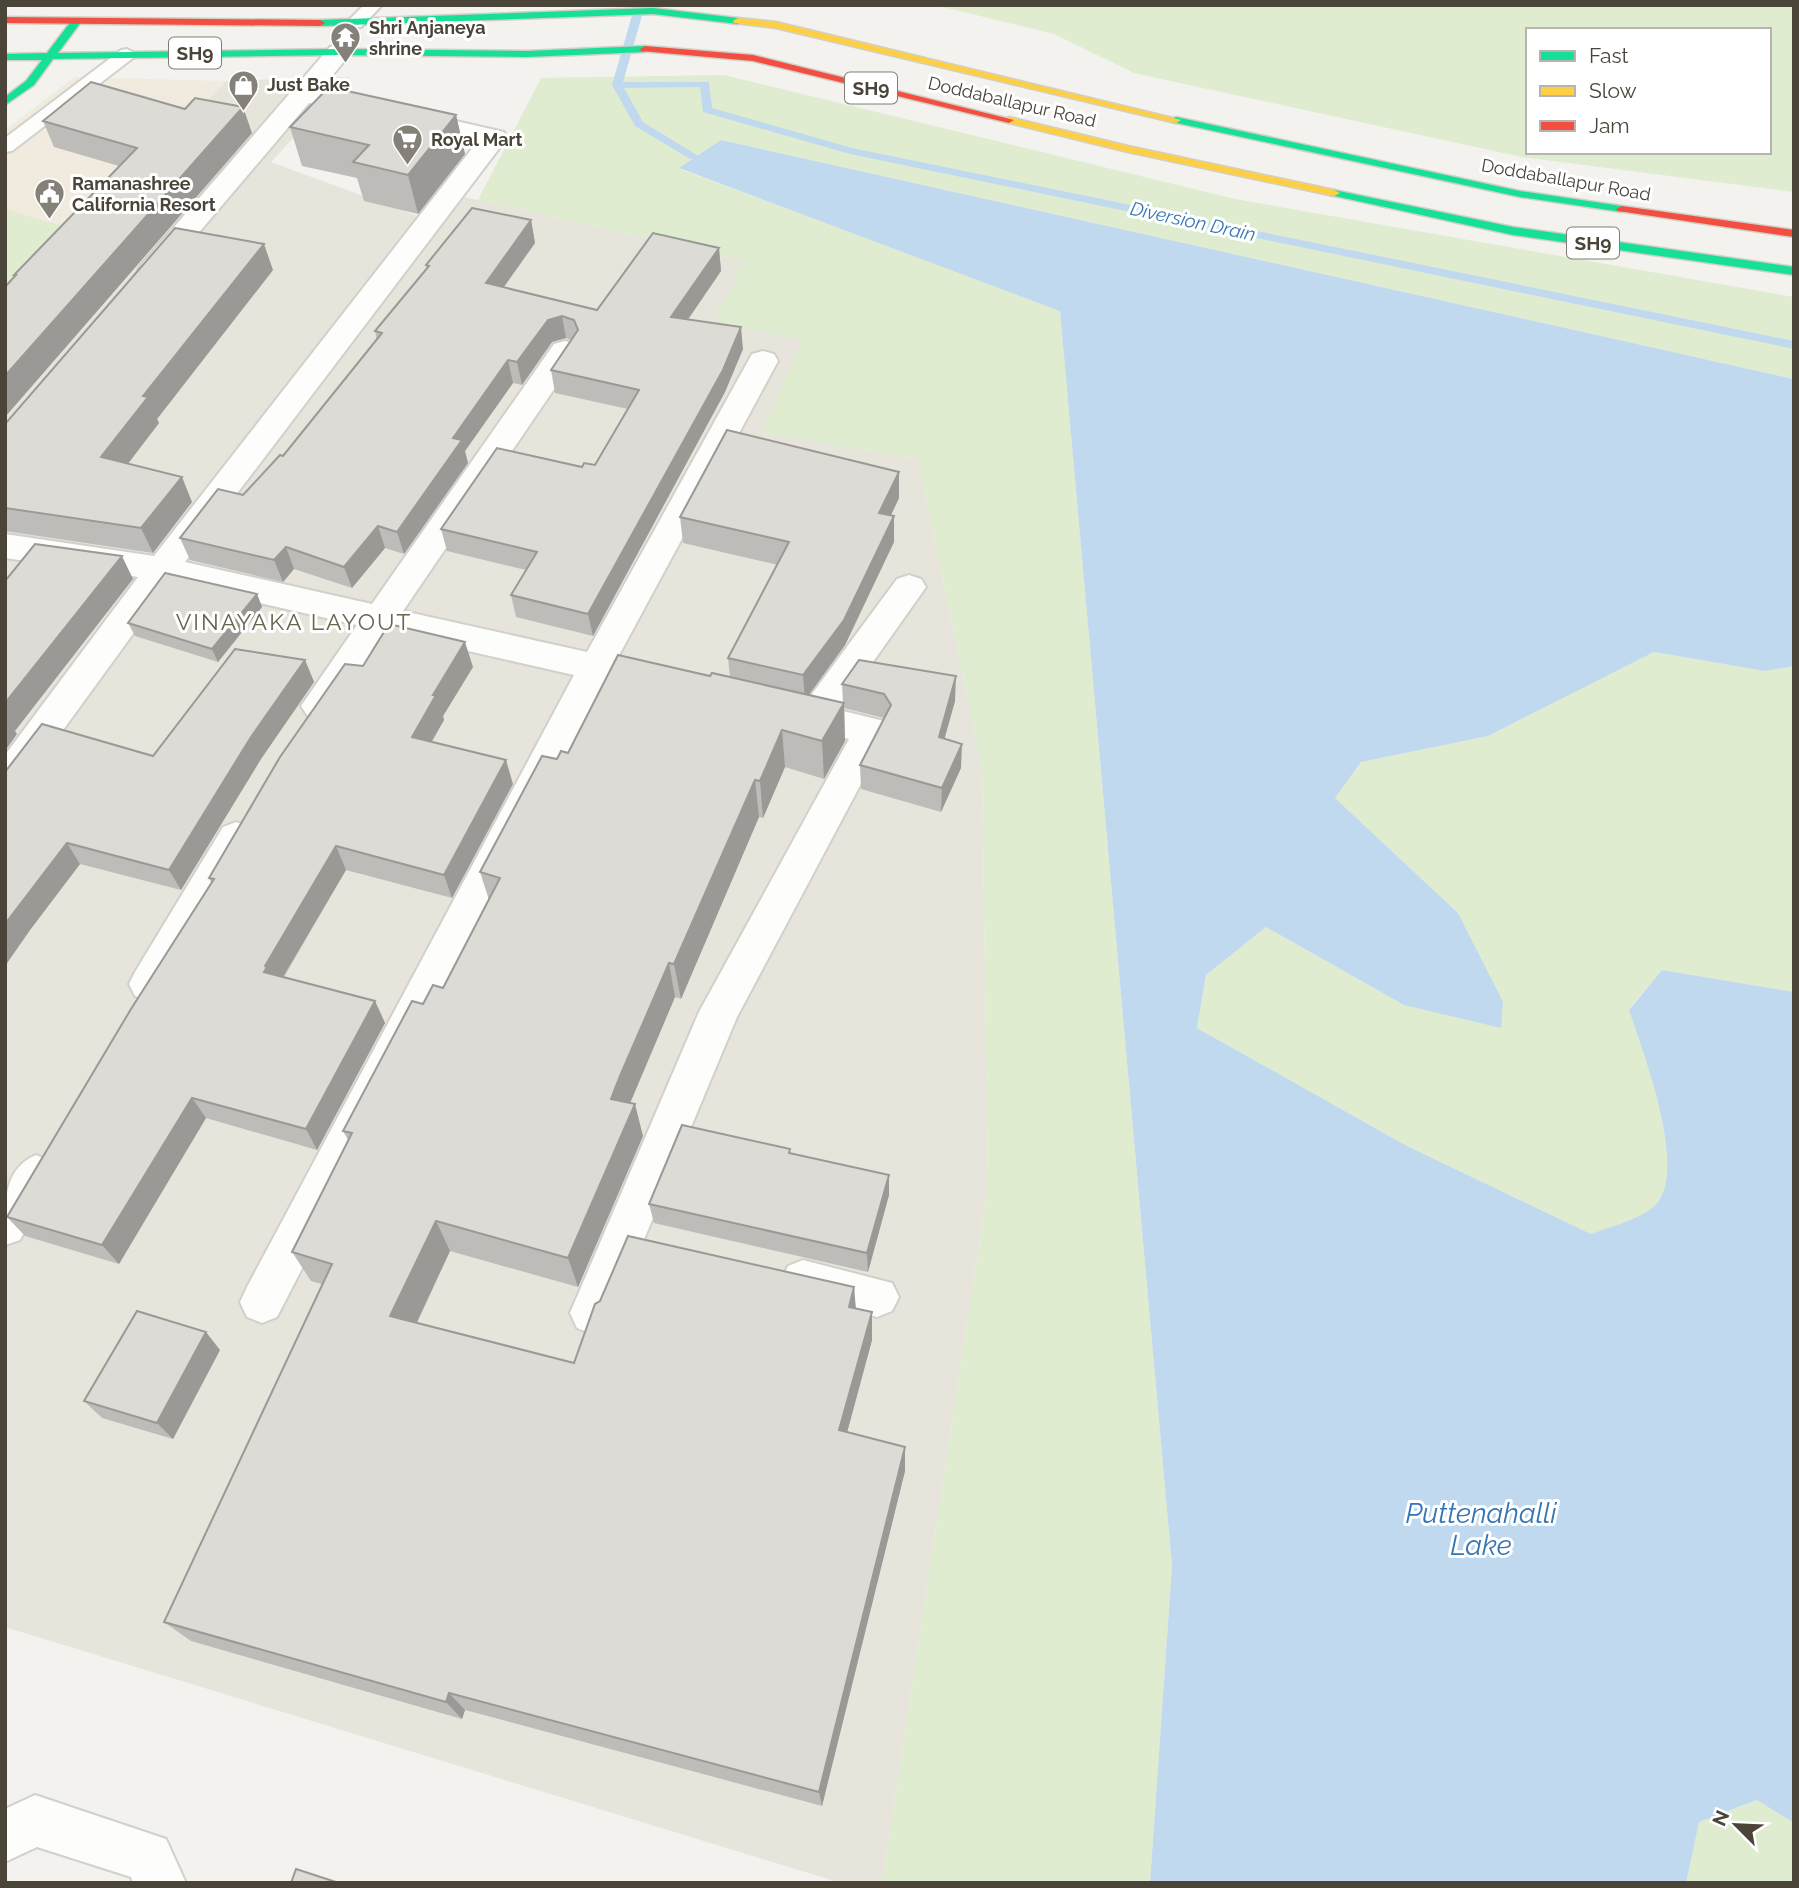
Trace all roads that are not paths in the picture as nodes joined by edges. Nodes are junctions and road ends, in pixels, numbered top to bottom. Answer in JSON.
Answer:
{"nodes":[{"id":1,"x":374,"y":5,"type":"edge"},
{"id":2,"x":5,"y":20,"type":"edge"},
{"id":3,"x":76,"y":22,"type":"junction"},
{"id":4,"x":355,"y":23,"type":"junction"},
{"id":5,"x":339,"y":52,"type":"junction"},
{"id":6,"x":127,"y":54,"type":"junction"},
{"id":7,"x":5,"y":57,"type":"edge"},
{"id":8,"x":51,"y":57,"type":"junction"},
{"id":9,"x":304,"y":94,"type":"junction"},
{"id":10,"x":5,"y":102,"type":"edge"},
{"id":11,"x":5,"y":147,"type":"edge"},
{"id":12,"x":1794,"y":234,"type":"edge"},
{"id":13,"x":1794,"y":271,"type":"edge"},
{"id":14,"x":138,"y":286,"type":"edge"},
{"id":15,"x":565,"y":351,"type":"edge"},
{"id":16,"x":763,"y":361,"type":"dead end"},
{"id":17,"x":5,"y":546,"type":"edge"},
{"id":18,"x":162,"y":569,"type":"junction"},
{"id":19,"x":909,"y":587,"type":"dead end"},
{"id":20,"x":380,"y":618,"type":"junction"},
{"id":21,"x":596,"y":667,"type":"junction"},
{"id":22,"x":686,"y":688,"type":"edge"},
{"id":23,"x":763,"y":706,"type":"edge"},
{"id":24,"x":814,"y":718,"type":"junction"},
{"id":25,"x":298,"y":737,"type":"edge"},
{"id":26,"x":5,"y":782,"type":"edge"},
{"id":27,"x":254,"y":806,"type":"edge"},
{"id":28,"x":133,"y":1010,"type":"edge"},
{"id":29,"x":55,"y":1142,"type":"edge"},
{"id":30,"x":5,"y":1226,"type":"edge"},
{"id":31,"x":770,"y":1273,"type":"edge"},
{"id":32,"x":877,"y":1297,"type":"dead end"},
{"id":33,"x":262,"y":1302,"type":"dead end"},
{"id":34,"x":592,"y":1313,"type":"edge"},
{"id":35,"x":5,"y":1836,"type":"edge"},
{"id":36,"x":160,"y":1883,"type":"edge"}],
"edges":[{"from":1,"to":4,"type":"lane"},
{"from":2,"to":3,"type":"main road","name":"Doddaballapur Road","number":"SH9"},
{"from":3,"to":4,"type":"main road","name":"Doddaballapur Road","number":"SH9"},
{"from":3,"to":8,"type":"main road"},
{"from":4,"to":12,"type":"main road","name":"Doddaballapur Road","number":"SH9"},
{"from":5,"to":6,"type":"main road","name":"Doddaballapur Road","number":"SH9"},
{"from":5,"to":9,"type":"street"},
{"from":5,"to":13,"type":"main road","name":"Doddaballapur Road","number":"SH9"},
{"from":6,"to":8,"type":"main road","name":"Doddaballapur Road","number":"SH9"},
{"from":6,"to":11,"type":"lane"},
{"from":7,"to":8,"type":"main road","name":"Doddaballapur Road","number":"SH9"},
{"from":8,"to":10,"type":"main road"},
{"from":9,"to":14,"type":"street"},
{"from":9,"to":18,"type":"street"},
{"from":15,"to":20,"type":"street"},
{"from":16,"to":21,"type":"street"},
{"from":17,"to":18,"type":"street"},
{"from":18,"to":20,"type":"street"},
{"from":18,"to":26,"type":"street"},
{"from":19,"to":24,"type":"street"},
{"from":20,"to":21,"type":"street"},
{"from":20,"to":25,"type":"street"},
{"from":21,"to":22,"type":"street"},
{"from":21,"to":33,"type":"street"},
{"from":23,"to":24,"type":"street"},
{"from":24,"to":34,"type":"street"},
{"from":27,"to":28,"type":"street"},
{"from":29,"to":30,"type":"street"},
{"from":31,"to":32,"type":"street"},
{"from":35,"to":36,"type":"street"}]}
